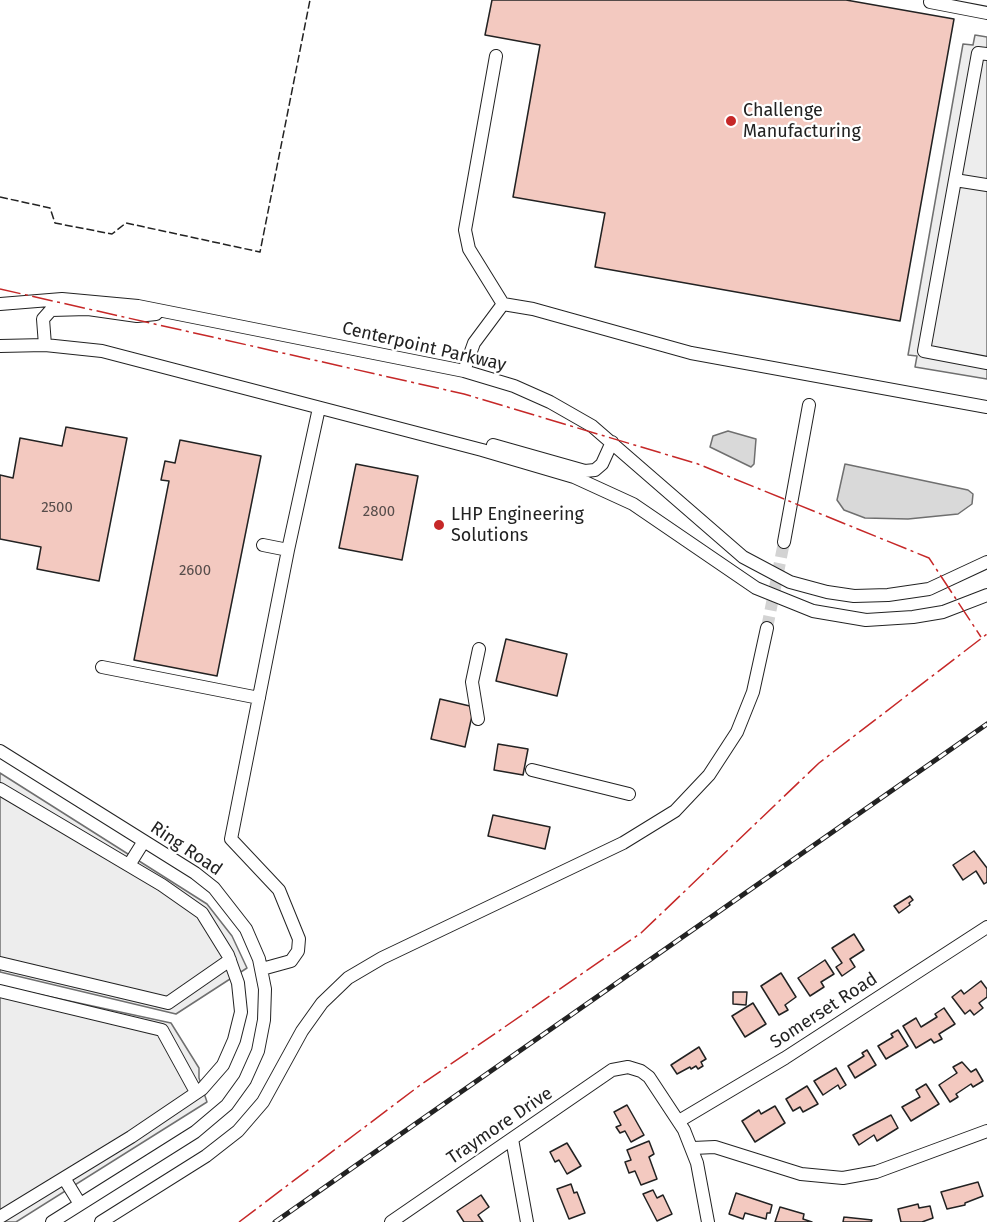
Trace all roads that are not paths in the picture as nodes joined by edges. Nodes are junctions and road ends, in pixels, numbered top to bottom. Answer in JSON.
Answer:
{"nodes":[{"id":1,"x":930,"y":2,"type":"dead end"},
{"id":2,"x":987,"y":13,"type":"edge"},
{"id":3,"x":987,"y":54,"type":"edge"},
{"id":4,"x":496,"y":56,"type":"dead end"},
{"id":5,"x":955,"y":180,"type":"junction"},
{"id":6,"x":987,"y":185,"type":"edge"},
{"id":7,"x":0,"y":304,"type":"edge"},
{"id":8,"x":503,"y":304,"type":"junction"},
{"id":9,"x":172,"y":312,"type":"junction"},
{"id":10,"x":45,"y":345,"type":"junction"},
{"id":11,"x":0,"y":346,"type":"edge"},
{"id":12,"x":987,"y":363,"type":"edge"},
{"id":13,"x":464,"y":371,"type":"junction"},
{"id":14,"x":809,"y":405,"type":"dead end"},
{"id":15,"x":987,"y":407,"type":"edge"},
{"id":16,"x":319,"y":408,"type":"junction"},
{"id":17,"x":427,"y":436,"type":"junction"},
{"id":18,"x":612,"y":442,"type":"junction"},
{"id":19,"x":783,"y":542,"type":"tunnel mouth"},
{"id":20,"x":263,"y":545,"type":"dead end"},
{"id":21,"x":288,"y":550,"type":"junction"},
{"id":22,"x":987,"y":562,"type":"edge"},
{"id":23,"x":987,"y":595,"type":"edge"},
{"id":24,"x":767,"y":628,"type":"tunnel mouth"},
{"id":25,"x":479,"y":649,"type":"dead end"},
{"id":26,"x":102,"y":667,"type":"dead end"},
{"id":27,"x":259,"y":698,"type":"junction"},
{"id":28,"x":478,"y":719,"type":"dead end"},
{"id":29,"x":0,"y":751,"type":"edge"},
{"id":30,"x":532,"y":770,"type":"dead end"},
{"id":31,"x":0,"y":789,"type":"edge"},
{"id":32,"x":629,"y":794,"type":"dead end"},
{"id":33,"x":144,"y":841,"type":"junction"},
{"id":34,"x":129,"y":865,"type":"junction"},
{"id":35,"x":987,"y":927,"type":"edge"},
{"id":36,"x":230,"y":960,"type":"junction"},
{"id":37,"x":0,"y":963,"type":"edge"},
{"id":38,"x":262,"y":969,"type":"junction"},
{"id":39,"x":0,"y":991,"type":"edge"},
{"id":40,"x":196,"y":1092,"type":"junction"},
{"id":41,"x":679,"y":1121,"type":"junction"},
{"id":42,"x":987,"y":1131,"type":"edge"},
{"id":43,"x":512,"y":1139,"type":"junction"},
{"id":44,"x":693,"y":1148,"type":"junction"},
{"id":45,"x":64,"y":1178,"type":"junction"},
{"id":46,"x":80,"y":1204,"type":"junction"},
{"id":47,"x":0,"y":1217,"type":"edge"},
{"id":48,"x":52,"y":1222,"type":"edge"},
{"id":49,"x":101,"y":1222,"type":"edge"},
{"id":50,"x":391,"y":1222,"type":"edge"},
{"id":51,"x":527,"y":1222,"type":"edge"},
{"id":52,"x":708,"y":1222,"type":"edge"}],
"edges":[{"from":1,"to":2,"type":"street"},
{"from":3,"to":5,"type":"street"},
{"from":4,"to":8,"type":"street"},
{"from":5,"to":6,"type":"street"},
{"from":5,"to":12,"type":"street"},
{"from":7,"to":9,"type":"street","name":"Centerpoint Parkway"},
{"from":8,"to":13,"type":"street"},
{"from":8,"to":15,"type":"street"},
{"from":9,"to":10,"type":"street"},
{"from":9,"to":13,"type":"street","name":"Centerpoint Parkway"},
{"from":10,"to":11,"type":"street"},
{"from":10,"to":16,"type":"street"},
{"from":13,"to":18,"type":"street","name":"Centerpoint Parkway"},
{"from":14,"to":19,"type":"street"},
{"from":16,"to":17,"type":"street"},
{"from":16,"to":21,"type":"street"},
{"from":17,"to":18,"type":"street"},
{"from":17,"to":23,"type":"street"},
{"from":18,"to":22,"type":"street","name":"Centerpoint Parkway"},
{"from":20,"to":21,"type":"street"},
{"from":21,"to":27,"type":"street"},
{"from":24,"to":49,"type":"street"},
{"from":25,"to":28,"type":"street"},
{"from":26,"to":27,"type":"street"},
{"from":27,"to":38,"type":"street"},
{"from":29,"to":33,"type":"street","name":"Ring Road"},
{"from":30,"to":32,"type":"street"},
{"from":31,"to":34,"type":"street"},
{"from":33,"to":34,"type":"street"},
{"from":33,"to":38,"type":"street","name":"Ring Road"},
{"from":34,"to":36,"type":"street"},
{"from":35,"to":41,"type":"street","name":"Somerset Road"},
{"from":36,"to":37,"type":"street"},
{"from":36,"to":40,"type":"street"},
{"from":38,"to":46,"type":"street","name":"Ring Road"},
{"from":39,"to":40,"type":"street"},
{"from":40,"to":45,"type":"street"},
{"from":41,"to":43,"type":"street","name":"Traymore Drive"},
{"from":41,"to":44,"type":"street"},
{"from":42,"to":44,"type":"street"},
{"from":43,"to":50,"type":"street","name":"Traymore Drive"},
{"from":43,"to":51,"type":"street"},
{"from":44,"to":52,"type":"street"},
{"from":45,"to":46,"type":"street"},
{"from":45,"to":47,"type":"street"},
{"from":46,"to":48,"type":"street","name":"Ring Road"}]}
